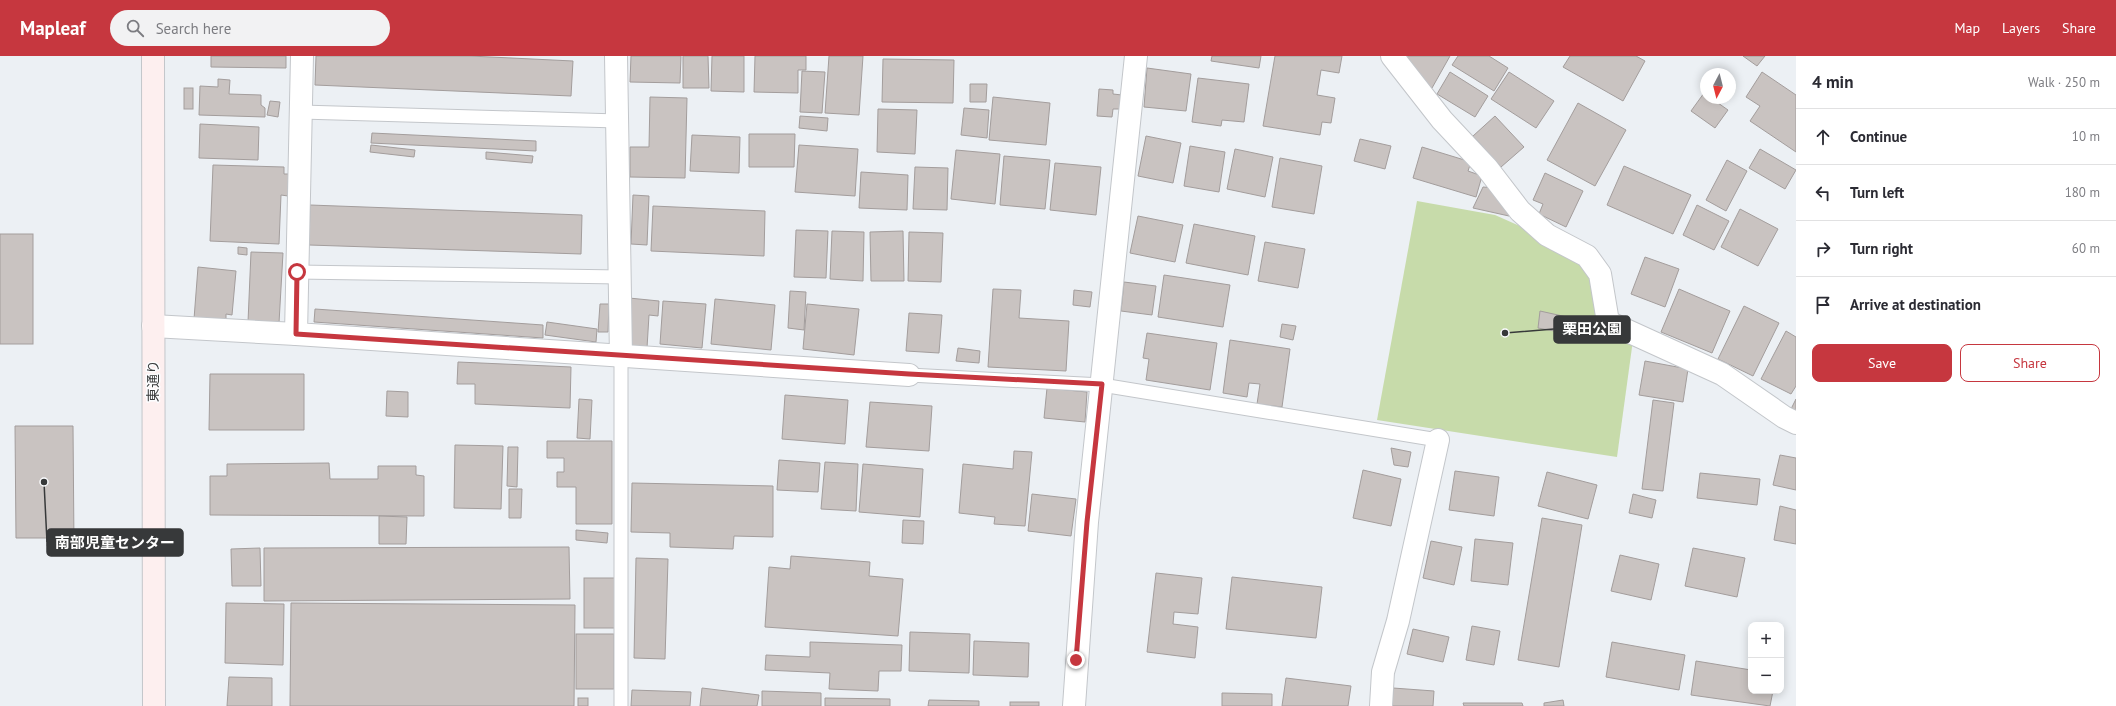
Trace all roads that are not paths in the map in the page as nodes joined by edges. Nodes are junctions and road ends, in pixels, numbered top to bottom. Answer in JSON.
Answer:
{"nodes":[{"id":1,"x":153,"y":56,"type":"edge"},
{"id":2,"x":302,"y":56,"type":"edge"},
{"id":3,"x":616,"y":56,"type":"edge"},
{"id":4,"x":1136,"y":56,"type":"edge"},
{"id":5,"x":1392,"y":56,"type":"edge"},
{"id":6,"x":301,"y":112,"type":"junction"},
{"id":7,"x":618,"y":121,"type":"junction"},
{"id":8,"x":297,"y":272,"type":"junction"},
{"id":9,"x":620,"y":277,"type":"junction"},
{"id":10,"x":153,"y":326,"type":"junction"},
{"id":11,"x":296,"y":334,"type":"junction"},
{"id":12,"x":621,"y":356,"type":"junction"},
{"id":13,"x":909,"y":374,"type":"joint"},
{"id":14,"x":1102,"y":384,"type":"junction"},
{"id":15,"x":1796,"y":423,"type":"edge"},
{"id":16,"x":1438,"y":440,"type":"joint"},
{"id":17,"x":154,"y":706,"type":"edge"},
{"id":18,"x":621,"y":706,"type":"edge"},
{"id":19,"x":1074,"y":706,"type":"edge"},
{"id":20,"x":1381,"y":706,"type":"edge"}],
"edges":[{"from":1,"to":10,"type":"street","name":"東通り"},
{"from":2,"to":6,"type":"street"},
{"from":3,"to":7,"type":"street"},
{"from":4,"to":14,"type":"street"},
{"from":5,"to":15,"type":"street"},
{"from":6,"to":7,"type":"lane"},
{"from":6,"to":8,"type":"street"},
{"from":7,"to":9,"type":"street"},
{"from":8,"to":9,"type":"lane"},
{"from":8,"to":11,"type":"street"},
{"from":9,"to":12,"type":"street"},
{"from":10,"to":11,"type":"street"},
{"from":10,"to":17,"type":"street","name":"東通り"},
{"from":11,"to":12,"type":"street"},
{"from":12,"to":13,"type":"street"},
{"from":12,"to":18,"type":"lane"},
{"from":13,"to":14,"type":"lane"},
{"from":14,"to":16,"type":"lane"},
{"from":14,"to":19,"type":"street"},
{"from":16,"to":20,"type":"street"}]}
